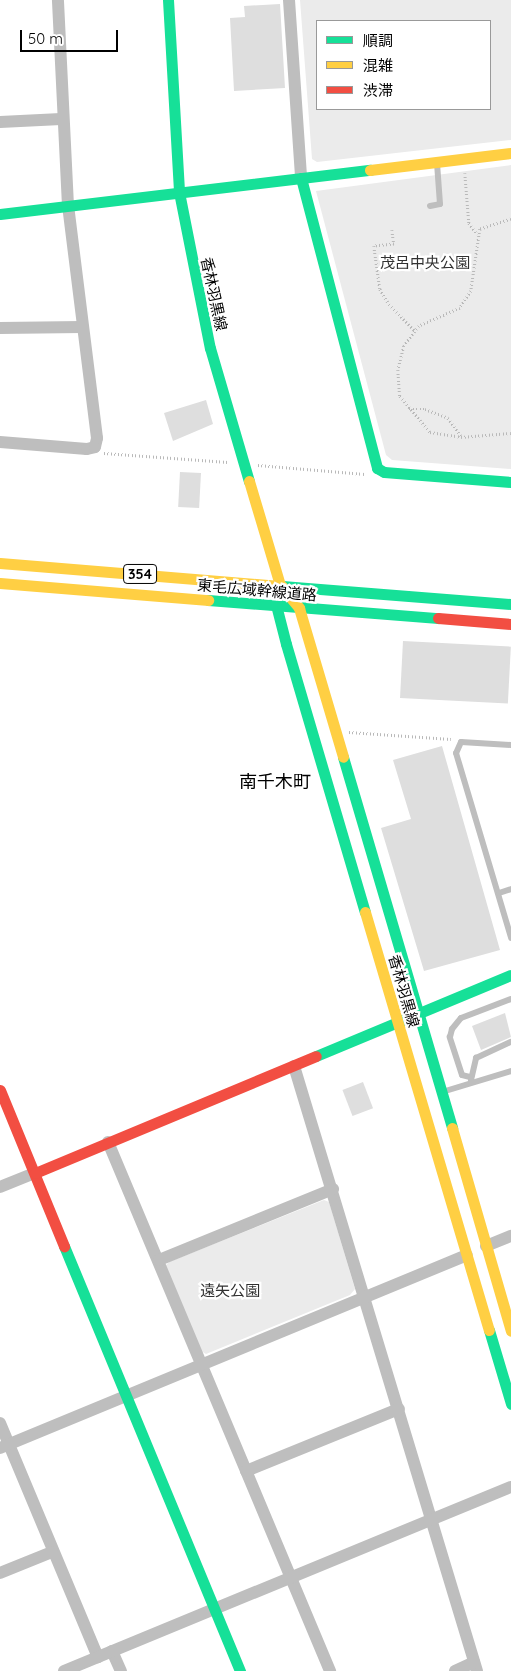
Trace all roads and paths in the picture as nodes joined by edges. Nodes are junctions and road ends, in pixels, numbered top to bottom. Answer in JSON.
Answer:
{"nodes":[{"id":1,"x":58,"y":0,"type":"edge"},
{"id":2,"x":168,"y":0,"type":"edge"},
{"id":3,"x":289,"y":0,"type":"edge"},
{"id":4,"x":61,"y":119,"type":"junction"},
{"id":5,"x":0,"y":122,"type":"edge"},
{"id":6,"x":511,"y":152,"type":"edge"},
{"id":7,"x":436,"y":161,"type":"junction"},
{"id":8,"x":472,"y":168,"type":"dead end"},
{"id":9,"x":302,"y":178,"type":"junction"},
{"id":10,"x":179,"y":192,"type":"junction"},
{"id":11,"x":68,"y":206,"type":"junction"},
{"id":12,"x":430,"y":206,"type":"dead end"},
{"id":13,"x":0,"y":214,"type":"edge"},
{"id":14,"x":511,"y":219,"type":"edge"},
{"id":15,"x":392,"y":230,"type":"dead end"},
{"id":16,"x":478,"y":234,"type":"junction"},
{"id":17,"x":82,"y":327,"type":"junction"},
{"id":18,"x":0,"y":328,"type":"edge"},
{"id":19,"x":415,"y":331,"type":"junction"},
{"id":20,"x":409,"y":408,"type":"junction"},
{"id":21,"x":511,"y":433,"type":"edge"},
{"id":22,"x":462,"y":437,"type":"junction"},
{"id":23,"x":0,"y":442,"type":"edge"},
{"id":24,"x":102,"y":453,"type":"dead end"},
{"id":25,"x":230,"y":462,"type":"dead end"},
{"id":26,"x":257,"y":465,"type":"dead end"},
{"id":27,"x":369,"y":474,"type":"dead end"},
{"id":28,"x":511,"y":482,"type":"edge"},
{"id":29,"x":0,"y":563,"type":"edge"},
{"id":30,"x":0,"y":583,"type":"edge"},
{"id":31,"x":280,"y":585,"type":"junction"},
{"id":32,"x":511,"y":604,"type":"edge"},
{"id":33,"x":276,"y":605,"type":"junction"},
{"id":34,"x":299,"y":608,"type":"junction"},
{"id":35,"x":511,"y":624,"type":"edge"},
{"id":36,"x":345,"y":732,"type":"dead end"},
{"id":37,"x":452,"y":739,"type":"dead end"},
{"id":38,"x":511,"y":745,"type":"edge"},
{"id":39,"x":511,"y":888,"type":"edge"},
{"id":40,"x":499,"y":893,"type":"junction"},
{"id":41,"x":511,"y":938,"type":"edge"},
{"id":42,"x":511,"y":975,"type":"edge"},
{"id":43,"x":511,"y":999,"type":"edge"},
{"id":44,"x":417,"y":1014,"type":"junction"},
{"id":45,"x":398,"y":1022,"type":"junction"},
{"id":46,"x":511,"y":1042,"type":"edge"},
{"id":47,"x":294,"y":1066,"type":"junction"},
{"id":48,"x":511,"y":1071,"type":"edge"},
{"id":49,"x":470,"y":1080,"type":"junction"},
{"id":50,"x":0,"y":1090,"type":"edge"},
{"id":51,"x":441,"y":1093,"type":"junction"},
{"id":52,"x":108,"y":1142,"type":"junction"},
{"id":53,"x":35,"y":1173,"type":"junction"},
{"id":54,"x":0,"y":1187,"type":"edge"},
{"id":55,"x":333,"y":1189,"type":"junction"},
{"id":56,"x":511,"y":1236,"type":"edge"},
{"id":57,"x":486,"y":1246,"type":"junction"},
{"id":58,"x":467,"y":1255,"type":"junction"},
{"id":59,"x":159,"y":1260,"type":"junction"},
{"id":60,"x":365,"y":1298,"type":"junction"},
{"id":61,"x":511,"y":1331,"type":"edge"},
{"id":62,"x":201,"y":1365,"type":"junction"},
{"id":63,"x":126,"y":1396,"type":"junction"},
{"id":64,"x":511,"y":1404,"type":"edge"},
{"id":65,"x":399,"y":1409,"type":"junction"},
{"id":66,"x":0,"y":1423,"type":"edge"},
{"id":67,"x":4,"y":1446,"type":"edge"},
{"id":68,"x":246,"y":1471,"type":"junction"},
{"id":69,"x":511,"y":1487,"type":"edge"},
{"id":70,"x":432,"y":1520,"type":"junction"},
{"id":71,"x":52,"y":1552,"type":"junction"},
{"id":72,"x":0,"y":1574,"type":"edge"},
{"id":73,"x":290,"y":1577,"type":"junction"},
{"id":74,"x":215,"y":1607,"type":"junction"},
{"id":75,"x":112,"y":1651,"type":"junction"},
{"id":76,"x":98,"y":1657,"type":"junction"},
{"id":77,"x":475,"y":1667,"type":"edge"},
{"id":78,"x":64,"y":1671,"type":"edge"},
{"id":79,"x":121,"y":1671,"type":"edge"},
{"id":80,"x":240,"y":1671,"type":"edge"},
{"id":81,"x":330,"y":1671,"type":"edge"},
{"id":82,"x":455,"y":1671,"type":"edge"}],
"edges":[{"from":1,"to":4,"type":"street"},
{"from":2,"to":10,"type":"main road","name":"香林羽黒線"},
{"from":3,"to":9,"type":"street"},
{"from":4,"to":5,"type":"street"},
{"from":4,"to":11,"type":"street"},
{"from":6,"to":7,"type":"main road"},
{"from":7,"to":9,"type":"main road"},
{"from":7,"to":12,"type":"lane"},
{"from":8,"to":16,"type":"path"},
{"from":9,"to":10,"type":"main road"},
{"from":9,"to":28,"type":"main road"},
{"from":10,"to":11,"type":"main road"},
{"from":10,"to":31,"type":"main road","name":"香林羽黒線"},
{"from":11,"to":13,"type":"main road"},
{"from":11,"to":17,"type":"street"},
{"from":14,"to":16,"type":"path"},
{"from":15,"to":19,"type":"path"},
{"from":16,"to":19,"type":"path"},
{"from":17,"to":18,"type":"street"},
{"from":17,"to":23,"type":"street"},
{"from":19,"to":20,"type":"path"},
{"from":20,"to":22,"type":"path"},
{"from":20,"to":22,"type":"path"},
{"from":21,"to":22,"type":"path"},
{"from":24,"to":25,"type":"path"},
{"from":26,"to":27,"type":"path"},
{"from":29,"to":31,"type":"main road","name":"東毛広域幹線道路","number":"354"},
{"from":30,"to":33,"type":"main road","name":"東毛広域幹線道路","number":"354"},
{"from":31,"to":32,"type":"main road","name":"東毛広域幹線道路","number":"354"},
{"from":31,"to":33,"type":"main road","name":"香林羽黒線"},
{"from":31,"to":34,"type":"main road","name":"香林羽黒線"},
{"from":33,"to":34,"type":"main road","name":"東毛広域幹線道路","number":"354"},
{"from":33,"to":45,"type":"main road","name":"香林羽黒線"},
{"from":34,"to":35,"type":"main road","name":"東毛広域幹線道路","number":"354"},
{"from":34,"to":44,"type":"main road","name":"香林羽黒線"},
{"from":36,"to":37,"type":"path"},
{"from":38,"to":40,"type":"lane"},
{"from":39,"to":40,"type":"lane"},
{"from":40,"to":41,"type":"lane"},
{"from":42,"to":44,"type":"main road"},
{"from":43,"to":49,"type":"lane"},
{"from":44,"to":45,"type":"main road"},
{"from":44,"to":51,"type":"main road","name":"香林羽黒線"},
{"from":45,"to":47,"type":"main road"},
{"from":45,"to":58,"type":"main road","name":"香林羽黒線"},
{"from":46,"to":49,"type":"lane"},
{"from":47,"to":52,"type":"main road"},
{"from":47,"to":55,"type":"street"},
{"from":48,"to":49,"type":"lane"},
{"from":49,"to":51,"type":"lane"},
{"from":50,"to":53,"type":"main road"},
{"from":51,"to":57,"type":"main road","name":"香林羽黒線"},
{"from":52,"to":53,"type":"main road"},
{"from":52,"to":59,"type":"street"},
{"from":53,"to":54,"type":"street"},
{"from":53,"to":63,"type":"main road"},
{"from":55,"to":59,"type":"street"},
{"from":55,"to":60,"type":"street"},
{"from":56,"to":57,"type":"street"},
{"from":57,"to":61,"type":"main road","name":"香林羽黒線"},
{"from":58,"to":60,"type":"street"},
{"from":58,"to":64,"type":"main road","name":"香林羽黒線"},
{"from":59,"to":62,"type":"street"},
{"from":60,"to":62,"type":"street"},
{"from":60,"to":65,"type":"street"},
{"from":62,"to":63,"type":"street"},
{"from":62,"to":68,"type":"street"},
{"from":63,"to":67,"type":"street"},
{"from":63,"to":74,"type":"main road"},
{"from":65,"to":68,"type":"street"},
{"from":65,"to":70,"type":"street"},
{"from":66,"to":67,"type":"street"},
{"from":67,"to":71,"type":"street"},
{"from":68,"to":73,"type":"street"},
{"from":69,"to":70,"type":"street"},
{"from":70,"to":73,"type":"street"},
{"from":70,"to":77,"type":"street"},
{"from":71,"to":72,"type":"street"},
{"from":71,"to":76,"type":"street"},
{"from":73,"to":74,"type":"street"},
{"from":73,"to":81,"type":"street"},
{"from":74,"to":75,"type":"street"},
{"from":74,"to":80,"type":"main road"},
{"from":75,"to":76,"type":"street"},
{"from":75,"to":79,"type":"street"},
{"from":76,"to":78,"type":"street"},
{"from":77,"to":82,"type":"street"}]}
